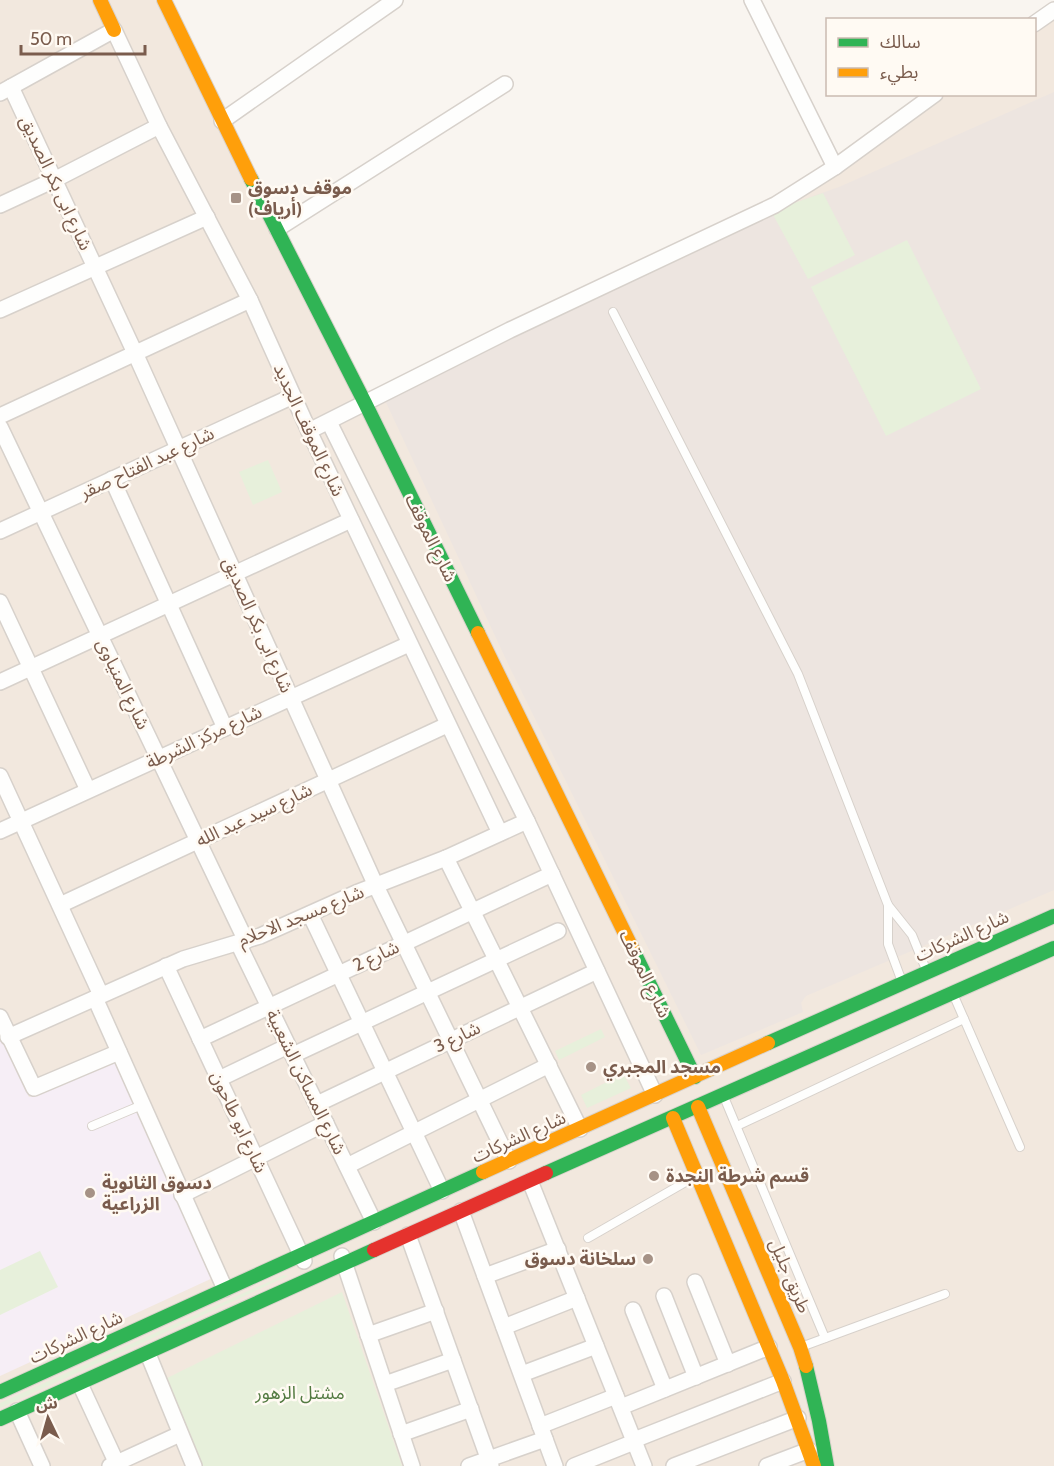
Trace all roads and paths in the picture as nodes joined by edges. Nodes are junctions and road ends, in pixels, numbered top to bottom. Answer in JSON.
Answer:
{"nodes":[{"id":1,"x":100,"y":0,"type":"edge"},
{"id":2,"x":165,"y":0,"type":"edge"},
{"id":3,"x":395,"y":0,"type":"edge"},
{"id":4,"x":752,"y":0,"type":"edge"},
{"id":5,"x":1054,"y":10,"type":"edge"},
{"id":6,"x":1036,"y":23,"type":"edge"},
{"id":7,"x":114,"y":30,"type":"junction"},
{"id":8,"x":505,"y":84,"type":"dead end"},
{"id":9,"x":6,"y":90,"type":"edge"},
{"id":10,"x":932,"y":96,"type":"edge"},
{"id":11,"x":222,"y":121,"type":"junction"},
{"id":12,"x":159,"y":126,"type":"junction"},
{"id":13,"x":835,"y":167,"type":"junction"},
{"id":14,"x":54,"y":180,"type":"junction"},
{"id":15,"x":0,"y":205,"type":"edge"},
{"id":16,"x":207,"y":217,"type":"junction"},
{"id":17,"x":277,"y":229,"type":"junction"},
{"id":18,"x":95,"y":267,"type":"junction"},
{"id":19,"x":250,"y":300,"type":"junction"},
{"id":20,"x":0,"y":310,"type":"edge"},
{"id":21,"x":613,"y":312,"type":"dead end"},
{"id":22,"x":135,"y":353,"type":"junction"},
{"id":23,"x":293,"y":396,"type":"junction"},
{"id":24,"x":365,"y":403,"type":"junction"},
{"id":25,"x":0,"y":416,"type":"edge"},
{"id":26,"x":329,"y":422,"type":"junction"},
{"id":27,"x":0,"y":428,"type":"edge"},
{"id":28,"x":309,"y":431,"type":"junction"},
{"id":29,"x":178,"y":449,"type":"junction"},
{"id":30,"x":112,"y":479,"type":"junction"},
{"id":31,"x":41,"y":512,"type":"junction"},
{"id":32,"x":351,"y":520,"type":"junction"},
{"id":33,"x":0,"y":531,"type":"edge"},
{"id":34,"x":235,"y":574,"type":"junction"},
{"id":35,"x":0,"y":602,"type":"edge"},
{"id":36,"x":169,"y":604,"type":"junction"},
{"id":37,"x":100,"y":636,"type":"junction"},
{"id":38,"x":409,"y":644,"type":"junction"},
{"id":39,"x":31,"y":668,"type":"junction"},
{"id":40,"x":0,"y":682,"type":"edge"},
{"id":41,"x":291,"y":698,"type":"junction"},
{"id":42,"x":447,"y":725,"type":"junction"},
{"id":43,"x":225,"y":728,"type":"junction"},
{"id":44,"x":158,"y":758,"type":"junction"},
{"id":45,"x":0,"y":776,"type":"edge"},
{"id":46,"x":328,"y":781,"type":"junction"},
{"id":47,"x":88,"y":790,"type":"junction"},
{"id":48,"x":21,"y":821,"type":"junction"},
{"id":49,"x":527,"y":821,"type":"junction"},
{"id":50,"x":0,"y":831,"type":"edge"},
{"id":51,"x":500,"y":833,"type":"junction"},
{"id":52,"x":198,"y":841,"type":"junction"},
{"id":53,"x":446,"y":858,"type":"junction"},
{"id":54,"x":552,"y":874,"type":"junction"},
{"id":55,"x":376,"y":886,"type":"junction"},
{"id":56,"x":60,"y":905,"type":"junction"},
{"id":57,"x":888,"y":905,"type":"junction"},
{"id":58,"x":472,"y":911,"type":"junction"},
{"id":59,"x":310,"y":914,"type":"junction"},
{"id":60,"x":1054,"y":916,"type":"edge"},
{"id":61,"x":558,"y":931,"type":"dead end"},
{"id":62,"x":242,"y":942,"type":"junction"},
{"id":63,"x":1033,"y":942,"type":"junction"},
{"id":64,"x":403,"y":943,"type":"junction"},
{"id":65,"x":1054,"y":948,"type":"edge"},
{"id":66,"x":496,"y":959,"type":"junction"},
{"id":67,"x":166,"y":966,"type":"junction"},
{"id":68,"x":597,"y":971,"type":"junction"},
{"id":69,"x":927,"y":972,"type":"junction"},
{"id":70,"x":339,"y":974,"type":"junction"},
{"id":71,"x":427,"y":992,"type":"junction"},
{"id":72,"x":953,"y":994,"type":"junction"},
{"id":73,"x":98,"y":997,"type":"junction"},
{"id":74,"x":908,"y":997,"type":"junction"},
{"id":75,"x":269,"y":1007,"type":"junction"},
{"id":76,"x":520,"y":1007,"type":"junction"},
{"id":77,"x":867,"y":1015,"type":"junction"},
{"id":78,"x":0,"y":1017,"type":"edge"},
{"id":79,"x":964,"y":1019,"type":"junction"},
{"id":80,"x":362,"y":1022,"type":"junction"},
{"id":81,"x":8,"y":1037,"type":"junction"},
{"id":82,"x":200,"y":1039,"type":"junction"},
{"id":83,"x":451,"y":1040,"type":"junction"},
{"id":84,"x":291,"y":1050,"type":"junction"},
{"id":85,"x":118,"y":1052,"type":"junction"},
{"id":86,"x":549,"y":1065,"type":"junction"},
{"id":87,"x":386,"y":1071,"type":"junction"},
{"id":88,"x":695,"y":1077,"type":"junction"},
{"id":89,"x":219,"y":1079,"type":"junction"},
{"id":90,"x":656,"y":1095,"type":"junction"},
{"id":91,"x":724,"y":1095,"type":"junction"},
{"id":92,"x":479,"y":1099,"type":"junction"},
{"id":93,"x":317,"y":1104,"type":"junction"},
{"id":94,"x":142,"y":1105,"type":"junction"},
{"id":95,"x":698,"y":1107,"type":"junction"},
{"id":96,"x":673,"y":1118,"type":"junction"},
{"id":97,"x":326,"y":1123,"type":"junction"},
{"id":98,"x":92,"y":1126,"type":"dead end"},
{"id":99,"x":736,"y":1126,"type":"junction"},
{"id":100,"x":580,"y":1129,"type":"junction"},
{"id":101,"x":414,"y":1132,"type":"junction"},
{"id":102,"x":1020,"y":1147,"type":"dead end"},
{"id":103,"x":256,"y":1158,"type":"junction"},
{"id":104,"x":509,"y":1161,"type":"junction"},
{"id":105,"x":347,"y":1166,"type":"junction"},
{"id":106,"x":698,"y":1175,"type":"junction"},
{"id":107,"x":530,"y":1181,"type":"junction"},
{"id":108,"x":442,"y":1191,"type":"junction"},
{"id":109,"x":182,"y":1195,"type":"junction"},
{"id":110,"x":740,"y":1205,"type":"junction"},
{"id":111,"x":461,"y":1212,"type":"junction"},
{"id":112,"x":715,"y":1217,"type":"junction"},
{"id":113,"x":374,"y":1222,"type":"junction"},
{"id":114,"x":408,"y":1235,"type":"junction"},
{"id":115,"x":588,"y":1238,"type":"dead end"},
{"id":116,"x":336,"y":1239,"type":"junction"},
{"id":117,"x":558,"y":1249,"type":"junction"},
{"id":118,"x":301,"y":1254,"type":"junction"},
{"id":119,"x":344,"y":1263,"type":"junction"},
{"id":120,"x":486,"y":1276,"type":"junction"},
{"id":121,"x":312,"y":1278,"type":"junction"},
{"id":122,"x":695,"y":1282,"type":"dead end"},
{"id":123,"x":225,"y":1289,"type":"junction"},
{"id":124,"x":945,"y":1294,"type":"dead end"},
{"id":125,"x":664,"y":1296,"type":"dead end"},
{"id":126,"x":578,"y":1298,"type":"junction"},
{"id":127,"x":633,"y":1310,"type":"dead end"},
{"id":128,"x":436,"y":1311,"type":"junction"},
{"id":129,"x":504,"y":1327,"type":"junction"},
{"id":130,"x":368,"y":1335,"type":"junction"},
{"id":131,"x":825,"y":1338,"type":"junction"},
{"id":132,"x":596,"y":1346,"type":"junction"},
{"id":133,"x":769,"y":1347,"type":"junction"},
{"id":134,"x":800,"y":1347,"type":"junction"},
{"id":135,"x":148,"y":1354,"type":"junction"},
{"id":136,"x":453,"y":1360,"type":"junction"},
{"id":137,"x":728,"y":1364,"type":"junction"},
{"id":138,"x":522,"y":1374,"type":"junction"},
{"id":139,"x":696,"y":1377,"type":"junction"},
{"id":140,"x":783,"y":1381,"type":"junction"},
{"id":141,"x":80,"y":1384,"type":"junction"},
{"id":142,"x":385,"y":1384,"type":"junction"},
{"id":143,"x":665,"y":1389,"type":"junction"},
{"id":144,"x":0,"y":1392,"type":"edge"},
{"id":145,"x":619,"y":1402,"type":"junction"},
{"id":146,"x":471,"y":1409,"type":"junction"},
{"id":147,"x":17,"y":1411,"type":"junction"},
{"id":148,"x":798,"y":1418,"type":"junction"},
{"id":149,"x":0,"y":1419,"type":"edge"},
{"id":150,"x":543,"y":1432,"type":"junction"},
{"id":151,"x":180,"y":1434,"type":"junction"},
{"id":152,"x":401,"y":1434,"type":"junction"},
{"id":153,"x":634,"y":1441,"type":"junction"},
{"id":154,"x":809,"y":1450,"type":"junction"},
{"id":155,"x":489,"y":1462,"type":"edge"},
{"id":156,"x":114,"y":1465,"type":"edge"},
{"id":157,"x":42,"y":1466,"type":"edge"},
{"id":158,"x":194,"y":1466,"type":"edge"},
{"id":159,"x":412,"y":1466,"type":"edge"},
{"id":160,"x":469,"y":1466,"type":"edge"},
{"id":161,"x":555,"y":1466,"type":"edge"},
{"id":162,"x":574,"y":1466,"type":"edge"},
{"id":163,"x":644,"y":1466,"type":"edge"},
{"id":164,"x":674,"y":1466,"type":"edge"},
{"id":165,"x":766,"y":1466,"type":"edge"},
{"id":166,"x":813,"y":1466,"type":"edge"},
{"id":167,"x":827,"y":1466,"type":"edge"}],
"edges":[{"from":1,"to":7,"type":"main road"},
{"from":2,"to":11,"type":"main road","name":"شارع الموقف"},
{"from":3,"to":11,"type":"street"},
{"from":4,"to":13,"type":"street"},
{"from":5,"to":6,"type":"street"},
{"from":7,"to":9,"type":"street"},
{"from":7,"to":12,"type":"street","name":"شارع الموقف الجديد"},
{"from":8,"to":17,"type":"street"},
{"from":9,"to":14,"type":"street","name":"شارع ابى بكر الصديق"},
{"from":10,"to":13,"type":"street"},
{"from":11,"to":17,"type":"main road","name":"شارع الموقف"},
{"from":12,"to":14,"type":"street"},
{"from":12,"to":16,"type":"street","name":"شارع الموقف الجديد"},
{"from":13,"to":24,"type":"street"},
{"from":14,"to":15,"type":"street"},
{"from":14,"to":18,"type":"street","name":"شارع ابى بكر الصديق"},
{"from":16,"to":18,"type":"street"},
{"from":16,"to":19,"type":"street","name":"شارع الموقف الجديد"},
{"from":17,"to":24,"type":"main road","name":"شارع الموقف"},
{"from":18,"to":20,"type":"street"},
{"from":18,"to":22,"type":"street","name":"شارع ابى بكر الصديق"},
{"from":19,"to":22,"type":"street"},
{"from":19,"to":23,"type":"street","name":"شارع الموقف الجديد"},
{"from":21,"to":57,"type":"lane"},
{"from":22,"to":25,"type":"street"},
{"from":22,"to":29,"type":"street","name":"شارع ابى بكر الصديق"},
{"from":23,"to":28,"type":"street","name":"شارع الموقف الجديد"},
{"from":23,"to":29,"type":"street","name":"شارع عبد الفتاح صقر"},
{"from":24,"to":26,"type":"street"},
{"from":24,"to":88,"type":"main road","name":"شارع الموقف"},
{"from":26,"to":28,"type":"street"},
{"from":26,"to":49,"type":"street"},
{"from":27,"to":31,"type":"street","name":"شارع المنياوى"},
{"from":28,"to":32,"type":"street","name":"شارع الموقف الجديد"},
{"from":29,"to":30,"type":"street","name":"شارع عبد الفتاح صقر"},
{"from":29,"to":34,"type":"street","name":"شارع ابى بكر الصديق"},
{"from":30,"to":31,"type":"street","name":"شارع عبد الفتاح صقر"},
{"from":30,"to":36,"type":"street"},
{"from":31,"to":33,"type":"street","name":"شارع عبد الفتاح صقر"},
{"from":31,"to":37,"type":"street","name":"شارع المنياوى"},
{"from":32,"to":34,"type":"street"},
{"from":32,"to":38,"type":"street","name":"شارع الموقف الجديد"},
{"from":34,"to":36,"type":"street"},
{"from":34,"to":41,"type":"street","name":"شارع ابى بكر الصديق"},
{"from":35,"to":39,"type":"street"},
{"from":36,"to":37,"type":"street"},
{"from":36,"to":43,"type":"street"},
{"from":37,"to":39,"type":"street"},
{"from":37,"to":44,"type":"street","name":"شارع المنياوى"},
{"from":38,"to":41,"type":"street","name":"شارع مركز الشرطة"},
{"from":38,"to":42,"type":"street","name":"شارع الموقف الجديد"},
{"from":39,"to":40,"type":"street"},
{"from":39,"to":47,"type":"street"},
{"from":41,"to":43,"type":"street","name":"شارع مركز الشرطة"},
{"from":41,"to":46,"type":"street","name":"شارع ابى بكر الصديق"},
{"from":42,"to":46,"type":"street","name":"شارع سيد عبد الله"},
{"from":42,"to":51,"type":"street","name":"شارع الموقف الجديد"},
{"from":43,"to":44,"type":"street","name":"شارع مركز الشرطة"},
{"from":44,"to":47,"type":"street","name":"شارع مركز الشرطة"},
{"from":44,"to":52,"type":"street","name":"شارع المنياوى"},
{"from":45,"to":48,"type":"street"},
{"from":46,"to":52,"type":"street","name":"شارع سيد عبد الله"},
{"from":46,"to":55,"type":"street","name":"شارع ابى بكر الصديق"},
{"from":47,"to":48,"type":"street","name":"شارع مركز الشرطة"},
{"from":48,"to":50,"type":"street","name":"شارع مركز الشرطة"},
{"from":48,"to":56,"type":"street"},
{"from":49,"to":51,"type":"street","name":"شارع مسجد الاحلام"},
{"from":49,"to":54,"type":"street"},
{"from":51,"to":53,"type":"street","name":"شارع مسجد الاحلام"},
{"from":52,"to":56,"type":"street","name":"شارع سيد عبد الله"},
{"from":52,"to":62,"type":"street","name":"شارع المنياوى"},
{"from":53,"to":55,"type":"street","name":"شارع مسجد الاحلام"},
{"from":53,"to":58,"type":"street"},
{"from":54,"to":58,"type":"street","name":"شارع 2"},
{"from":54,"to":68,"type":"street"},
{"from":55,"to":59,"type":"street","name":"شارع مسجد الاحلام"},
{"from":55,"to":64,"type":"street","name":"شارع ابى بكر الصديق"},
{"from":56,"to":73,"type":"street"},
{"from":57,"to":69,"type":"lane"},
{"from":57,"to":74,"type":"lane"},
{"from":58,"to":64,"type":"street","name":"شارع 2"},
{"from":58,"to":66,"type":"street"},
{"from":59,"to":62,"type":"street","name":"شارع مسجد الاحلام"},
{"from":59,"to":70,"type":"street"},
{"from":60,"to":63,"type":"main road","name":"شارع الشركات"},
{"from":61,"to":66,"type":"street"},
{"from":62,"to":67,"type":"street","name":"شارع مسجد الاحلام"},
{"from":62,"to":75,"type":"street","name":"شارع المساكن الشعبية"},
{"from":63,"to":65,"type":"main road","name":"شارع الشركات"},
{"from":63,"to":69,"type":"main road","name":"شارع الشركات"},
{"from":63,"to":72,"type":"main road","name":"شارع الشركات"},
{"from":64,"to":70,"type":"street","name":"شارع 2"},
{"from":64,"to":71,"type":"street","name":"شارع ابى بكر الصديق"},
{"from":66,"to":71,"type":"street"},
{"from":66,"to":76,"type":"street"},
{"from":67,"to":73,"type":"street","name":"شارع مسجد الاحلام"},
{"from":67,"to":82,"type":"street","name":"شارع ابو طاحون"},
{"from":68,"to":76,"type":"street","name":"شارع 3"},
{"from":68,"to":90,"type":"street"},
{"from":69,"to":74,"type":"main road","name":"شارع الشركات"},
{"from":70,"to":75,"type":"street","name":"شارع 2"},
{"from":70,"to":80,"type":"street"},
{"from":71,"to":80,"type":"street"},
{"from":71,"to":83,"type":"street","name":"شارع ابى بكر الصديق"},
{"from":72,"to":74,"type":"main road","name":"شارع الشركات"},
{"from":72,"to":79,"type":"lane"},
{"from":73,"to":81,"type":"street","name":"شارع مسجد الاحلام"},
{"from":73,"to":85,"type":"street"},
{"from":74,"to":77,"type":"main road","name":"شارع الشركات"},
{"from":74,"to":77,"type":"main road","name":"شارع الشركات"},
{"from":75,"to":82,"type":"street","name":"شارع 2"},
{"from":75,"to":84,"type":"street","name":"شارع المساكن الشعبية"},
{"from":76,"to":83,"type":"street","name":"شارع 3"},
{"from":76,"to":86,"type":"street"},
{"from":77,"to":88,"type":"main road","name":"شارع الشركات"},
{"from":77,"to":91,"type":"main road","name":"شارع الشركات"},
{"from":78,"to":81,"type":"street"},
{"from":79,"to":99,"type":"lane"},
{"from":79,"to":102,"type":"lane"},
{"from":80,"to":84,"type":"street"},
{"from":80,"to":87,"type":"street"},
{"from":81,"to":85,"type":"street"},
{"from":82,"to":89,"type":"street","name":"شارع ابو طاحون"},
{"from":83,"to":87,"type":"street","name":"شارع 3"},
{"from":83,"to":92,"type":"street","name":"شارع ابى بكر الصديق"},
{"from":84,"to":89,"type":"street"},
{"from":84,"to":93,"type":"street","name":"شارع المساكن الشعبية"},
{"from":85,"to":94,"type":"street"},
{"from":86,"to":92,"type":"street"},
{"from":86,"to":100,"type":"street"},
{"from":87,"to":93,"type":"street","name":"شارع 3"},
{"from":87,"to":101,"type":"street"},
{"from":88,"to":90,"type":"main road","name":"شارع الشركات"},
{"from":89,"to":103,"type":"street","name":"شارع ابو طاحون"},
{"from":90,"to":100,"type":"main road","name":"شارع الشركات"},
{"from":91,"to":95,"type":"main road","name":"شارع الشركات"},
{"from":91,"to":99,"type":"lane"},
{"from":92,"to":101,"type":"street"},
{"from":92,"to":104,"type":"street","name":"شارع ابى بكر الصديق"},
{"from":93,"to":97,"type":"street","name":"شارع المساكن الشعبية"},
{"from":94,"to":98,"type":"lane"},
{"from":94,"to":109,"type":"street"},
{"from":95,"to":96,"type":"main road","name":"شارع الشركات"},
{"from":95,"to":110,"type":"main road","name":"طريق جليل"},
{"from":96,"to":106,"type":"main road"},
{"from":96,"to":107,"type":"main road","name":"شارع الشركات"},
{"from":97,"to":103,"type":"street"},
{"from":97,"to":105,"type":"street","name":"شارع المساكن الشعبية"},
{"from":99,"to":131,"type":"lane"},
{"from":100,"to":104,"type":"main road","name":"شارع الشركات"},
{"from":101,"to":105,"type":"street"},
{"from":101,"to":108,"type":"street"},
{"from":103,"to":109,"type":"street"},
{"from":103,"to":118,"type":"street","name":"شارع ابو طاحون"},
{"from":104,"to":108,"type":"main road","name":"شارع الشركات"},
{"from":105,"to":113,"type":"street","name":"شارع المساكن الشعبية"},
{"from":106,"to":112,"type":"main road"},
{"from":106,"to":115,"type":"lane"},
{"from":107,"to":111,"type":"main road","name":"شارع الشركات"},
{"from":107,"to":117,"type":"street"},
{"from":108,"to":113,"type":"main road","name":"شارع الشركات"},
{"from":109,"to":123,"type":"street"},
{"from":110,"to":112,"type":"main road"},
{"from":110,"to":134,"type":"main road","name":"طريق جليل"},
{"from":111,"to":114,"type":"main road","name":"شارع الشركات"},
{"from":111,"to":120,"type":"street"},
{"from":112,"to":133,"type":"main road"},
{"from":113,"to":116,"type":"main road","name":"شارع الشركات"},
{"from":114,"to":119,"type":"main road","name":"شارع الشركات"},
{"from":114,"to":128,"type":"street"},
{"from":116,"to":118,"type":"main road","name":"شارع الشركات"},
{"from":116,"to":119,"type":"street"},
{"from":117,"to":120,"type":"street"},
{"from":117,"to":126,"type":"street"},
{"from":118,"to":121,"type":"street","name":"شارع ابو طاحون"},
{"from":118,"to":123,"type":"main road","name":"شارع الشركات"},
{"from":119,"to":121,"type":"main road","name":"شارع الشركات"},
{"from":119,"to":130,"type":"street"},
{"from":120,"to":129,"type":"street"},
{"from":121,"to":135,"type":"main road","name":"شارع الشركات"},
{"from":122,"to":137,"type":"street"},
{"from":123,"to":144,"type":"main road","name":"شارع الشركات"},
{"from":124,"to":131,"type":"lane"},
{"from":125,"to":139,"type":"street"},
{"from":126,"to":129,"type":"street"},
{"from":126,"to":132,"type":"street"},
{"from":127,"to":143,"type":"street"},
{"from":128,"to":130,"type":"street"},
{"from":128,"to":136,"type":"street"},
{"from":129,"to":138,"type":"street"},
{"from":130,"to":142,"type":"street"},
{"from":131,"to":134,"type":"lane"},
{"from":132,"to":138,"type":"street"},
{"from":132,"to":145,"type":"street"},
{"from":133,"to":137,"type":"street"},
{"from":133,"to":140,"type":"main road"},
{"from":134,"to":167,"type":"main road","name":"طريق جليل"},
{"from":135,"to":141,"type":"main road","name":"شارع الشركات"},
{"from":135,"to":151,"type":"street"},
{"from":136,"to":142,"type":"street"},
{"from":136,"to":146,"type":"street"},
{"from":137,"to":139,"type":"street"},
{"from":138,"to":150,"type":"street"},
{"from":139,"to":143,"type":"street"},
{"from":140,"to":148,"type":"main road"},
{"from":140,"to":153,"type":"street"},
{"from":141,"to":147,"type":"main road","name":"شارع الشركات"},
{"from":141,"to":156,"type":"street"},
{"from":142,"to":152,"type":"street"},
{"from":143,"to":145,"type":"street"},
{"from":145,"to":150,"type":"street"},
{"from":145,"to":153,"type":"street"},
{"from":146,"to":152,"type":"street"},
{"from":146,"to":155,"type":"street"},
{"from":147,"to":149,"type":"main road","name":"شارع الشركات"},
{"from":147,"to":157,"type":"street"},
{"from":148,"to":154,"type":"main road"},
{"from":148,"to":164,"type":"street"},
{"from":150,"to":155,"type":"street"},
{"from":150,"to":161,"type":"street"},
{"from":151,"to":156,"type":"street"},
{"from":151,"to":158,"type":"street"},
{"from":152,"to":159,"type":"street"},
{"from":153,"to":162,"type":"street"},
{"from":153,"to":163,"type":"street"},
{"from":154,"to":165,"type":"street"},
{"from":154,"to":166,"type":"main road"},
{"from":155,"to":160,"type":"street"}]}
